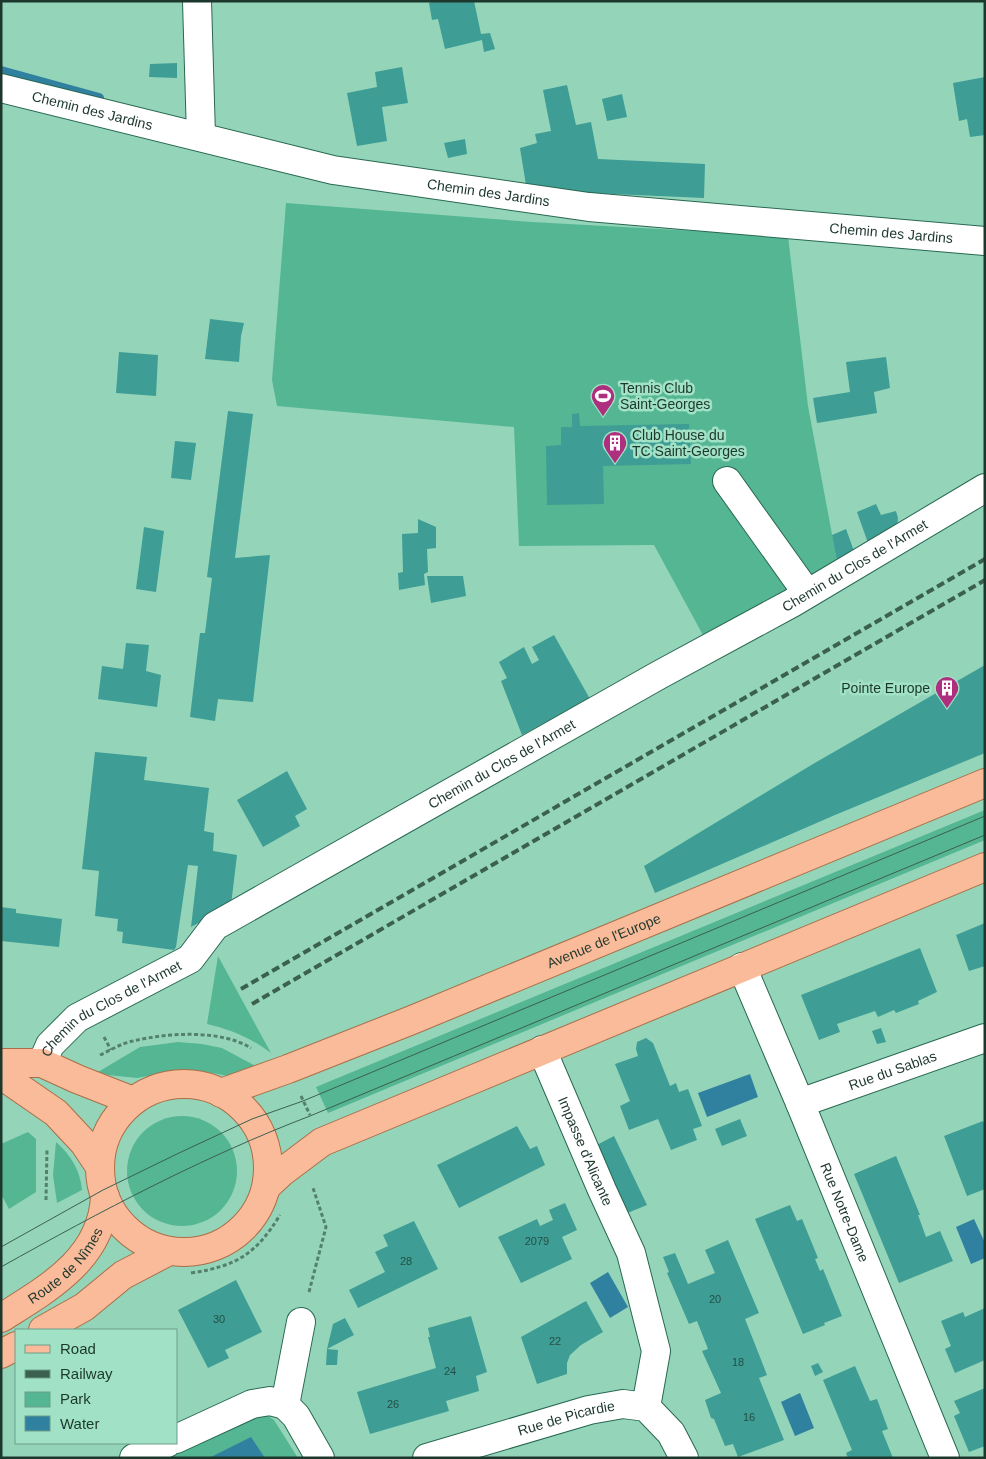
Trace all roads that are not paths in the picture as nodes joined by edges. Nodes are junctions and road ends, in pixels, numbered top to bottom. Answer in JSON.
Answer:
{"nodes":[{"id":1,"x":197,"y":1,"type":"edge"},
{"id":2,"x":1,"y":88,"type":"edge"},
{"id":3,"x":201,"y":136,"type":"junction"},
{"id":4,"x":985,"y":241,"type":"edge"},
{"id":5,"x":727,"y":480,"type":"dead end"},
{"id":6,"x":985,"y":488,"type":"edge"},
{"id":7,"x":807,"y":593,"type":"junction"},
{"id":8,"x":985,"y":783,"type":"edge"},
{"id":9,"x":985,"y":868,"type":"edge"},
{"id":10,"x":742,"y":967,"type":"junction"},
{"id":11,"x":985,"y":1038,"type":"edge"},
{"id":12,"x":542,"y":1050,"type":"junction"},
{"id":13,"x":1,"y":1063,"type":"edge"},
{"id":14,"x":42,"y":1063,"type":"junction"},
{"id":15,"x":1,"y":1075,"type":"edge"},
{"id":16,"x":221,"y":1093,"type":"junction"},
{"id":17,"x":134,"y":1101,"type":"junction"},
{"id":18,"x":800,"y":1102,"type":"junction"},
{"id":19,"x":100,"y":1167,"type":"junction"},
{"id":20,"x":267,"y":1186,"type":"junction"},
{"id":21,"x":105,"y":1197,"type":"junction"},
{"id":22,"x":169,"y":1251,"type":"junction"},
{"id":23,"x":1,"y":1318,"type":"edge"},
{"id":24,"x":301,"y":1322,"type":"road end"},
{"id":25,"x":46,"y":1329,"type":"edge"},
{"id":26,"x":15,"y":1347,"type":"edge"},
{"id":27,"x":1,"y":1354,"type":"edge"},
{"id":28,"x":285,"y":1405,"type":"junction"},
{"id":29,"x":646,"y":1407,"type":"junction"},
{"id":30,"x":178,"y":1438,"type":"edge"},
{"id":31,"x":165,"y":1444,"type":"edge"},
{"id":32,"x":134,"y":1458,"type":"edge"},
{"id":33,"x":320,"y":1458,"type":"edge"},
{"id":34,"x":427,"y":1458,"type":"edge"},
{"id":35,"x":684,"y":1458,"type":"edge"},
{"id":36,"x":945,"y":1458,"type":"edge"}],
"edges":[{"from":1,"to":3,"type":"street"},
{"from":2,"to":3,"type":"street","name":"Chemin des Jardins"},
{"from":3,"to":4,"type":"street","name":"Chemin des Jardins"},
{"from":5,"to":7,"type":"street"},
{"from":6,"to":7,"type":"street","name":"Chemin du Clos de l'Armet"},
{"from":7,"to":14,"type":"street","name":"Chemin du Clos de l'Armet"},
{"from":8,"to":16,"type":"main road","name":"Avenue de l'Europe"},
{"from":9,"to":10,"type":"main road"},
{"from":10,"to":12,"type":"main road"},
{"from":10,"to":18,"type":"street","name":"Rue Notre-Dame"},
{"from":11,"to":18,"type":"street","name":"Rue du Sablas"},
{"from":12,"to":20,"type":"main road"},
{"from":12,"to":29,"type":"street","name":"Impasse d'Alicante"},
{"from":13,"to":14,"type":"main road"},
{"from":14,"to":17,"type":"main road"},
{"from":15,"to":19,"type":"main road"},
{"from":16,"to":17,"type":"main road"},
{"from":16,"to":20,"type":"main road"},
{"from":17,"to":19,"type":"main road"},
{"from":18,"to":36,"type":"street","name":"Rue Notre-Dame"},
{"from":19,"to":21,"type":"main road"},
{"from":20,"to":22,"type":"main road"},
{"from":21,"to":22,"type":"main road"},
{"from":21,"to":23,"type":"main road","name":"Route de Nîmes"},
{"from":22,"to":25,"type":"main road"},
{"from":24,"to":28,"type":"street"},
{"from":26,"to":27,"type":"main road"},
{"from":28,"to":30,"type":"street"},
{"from":28,"to":33,"type":"street"},
{"from":29,"to":34,"type":"street","name":"Rue de Picardie"},
{"from":29,"to":35,"type":"street"},
{"from":31,"to":32,"type":"street"}]}
